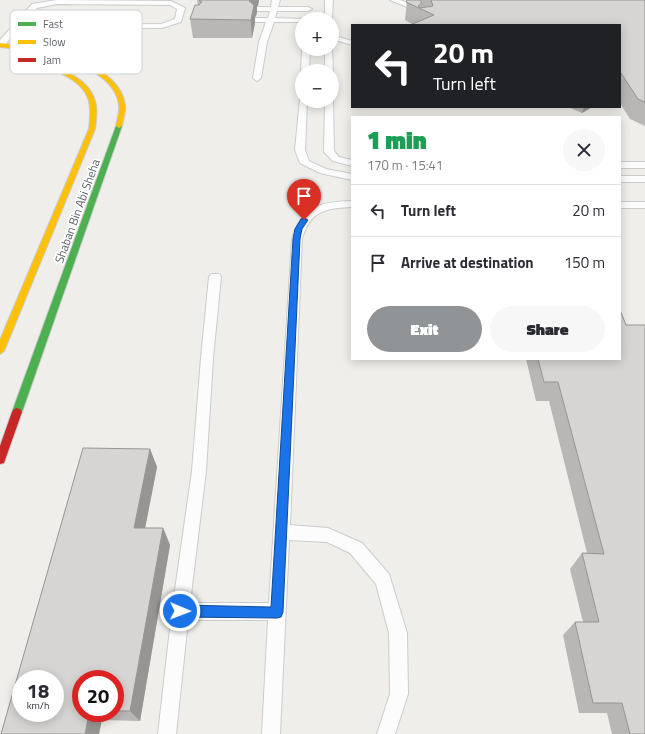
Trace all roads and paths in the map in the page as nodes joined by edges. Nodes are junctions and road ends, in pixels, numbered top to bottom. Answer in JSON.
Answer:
{"nodes":[{"id":1,"x":276,"y":0,"type":"edge"},
{"id":2,"x":309,"y":0,"type":"edge"},
{"id":3,"x":329,"y":0,"type":"edge"},
{"id":4,"x":394,"y":0,"type":"edge"},
{"id":5,"x":258,"y":9,"type":"dead end"},
{"id":6,"x":274,"y":9,"type":"junction"},
{"id":7,"x":308,"y":9,"type":"joint"},
{"id":8,"x":31,"y":10,"type":"edge"},
{"id":9,"x":329,"y":12,"type":"edge"},
{"id":10,"x":256,"y":20,"type":"dead end"},
{"id":11,"x":271,"y":20,"type":"junction"},
{"id":12,"x":295,"y":20,"type":"edge"},
{"id":13,"x":425,"y":24,"type":"edge"},
{"id":14,"x":142,"y":26,"type":"edge"},
{"id":15,"x":10,"y":34,"type":"edge"},
{"id":16,"x":339,"y":39,"type":"edge"},
{"id":17,"x":351,"y":43,"type":"edge"},
{"id":18,"x":0,"y":45,"type":"edge"},
{"id":19,"x":10,"y":46,"type":"edge"},
{"id":20,"x":6,"y":59,"type":"dead end"},
{"id":21,"x":10,"y":59,"type":"edge"},
{"id":22,"x":63,"y":74,"type":"edge"},
{"id":23,"x":99,"y":74,"type":"edge"},
{"id":24,"x":256,"y":78,"type":"dead end"},
{"id":25,"x":303,"y":108,"type":"edge"},
{"id":26,"x":329,"y":108,"type":"edge"},
{"id":27,"x":351,"y":163,"type":"edge"},
{"id":28,"x":621,"y":165,"type":"edge"},
{"id":29,"x":645,"y":165,"type":"edge"},
{"id":30,"x":351,"y":177,"type":"edge"},
{"id":31,"x":621,"y":179,"type":"edge"},
{"id":32,"x":645,"y":179,"type":"edge"},
{"id":33,"x":351,"y":204,"type":"edge"},
{"id":34,"x":621,"y":205,"type":"edge"},
{"id":35,"x":645,"y":205,"type":"edge"},
{"id":36,"x":215,"y":277,"type":"dead end"},
{"id":37,"x":0,"y":351,"type":"edge"},
{"id":38,"x":0,"y":460,"type":"edge"},
{"id":39,"x":281,"y":532,"type":"junction"},
{"id":40,"x":180,"y":611,"type":"junction"},
{"id":41,"x":277,"y":612,"type":"junction"},
{"id":42,"x":167,"y":734,"type":"edge"},
{"id":43,"x":270,"y":734,"type":"edge"},
{"id":44,"x":386,"y":734,"type":"edge"}],
"edges":[{"from":1,"to":6,"type":"lane"},
{"from":2,"to":7,"type":"lane"},
{"from":3,"to":9,"type":"lane"},
{"from":4,"to":13,"type":"lane"},
{"from":5,"to":6,"type":"lane"},
{"from":6,"to":7,"type":"lane"},
{"from":6,"to":11,"type":"lane"},
{"from":8,"to":14,"type":"lane"},
{"from":10,"to":11,"type":"lane"},
{"from":11,"to":12,"type":"lane"},
{"from":11,"to":24,"type":"lane"},
{"from":15,"to":18,"type":"lane"},
{"from":16,"to":17,"type":"lane"},
{"from":18,"to":19,"type":"street","name":"Shaban Bin Abi Sheha"},
{"from":20,"to":21,"type":"street","name":"Shaban Bin Abi Sheha"},
{"from":22,"to":37,"type":"street","name":"Shaban Bin Abi Sheha"},
{"from":23,"to":38,"type":"street","name":"Shaban Bin Abi Sheha"},
{"from":25,"to":30,"type":"lane"},
{"from":26,"to":27,"type":"lane"},
{"from":28,"to":29,"type":"lane"},
{"from":31,"to":32,"type":"lane"},
{"from":33,"to":39,"type":"lane"},
{"from":34,"to":35,"type":"lane"},
{"from":36,"to":40,"type":"lane"},
{"from":39,"to":41,"type":"lane"},
{"from":39,"to":44,"type":"lane"},
{"from":40,"to":41,"type":"lane"},
{"from":40,"to":42,"type":"lane"},
{"from":41,"to":43,"type":"lane"}]}
